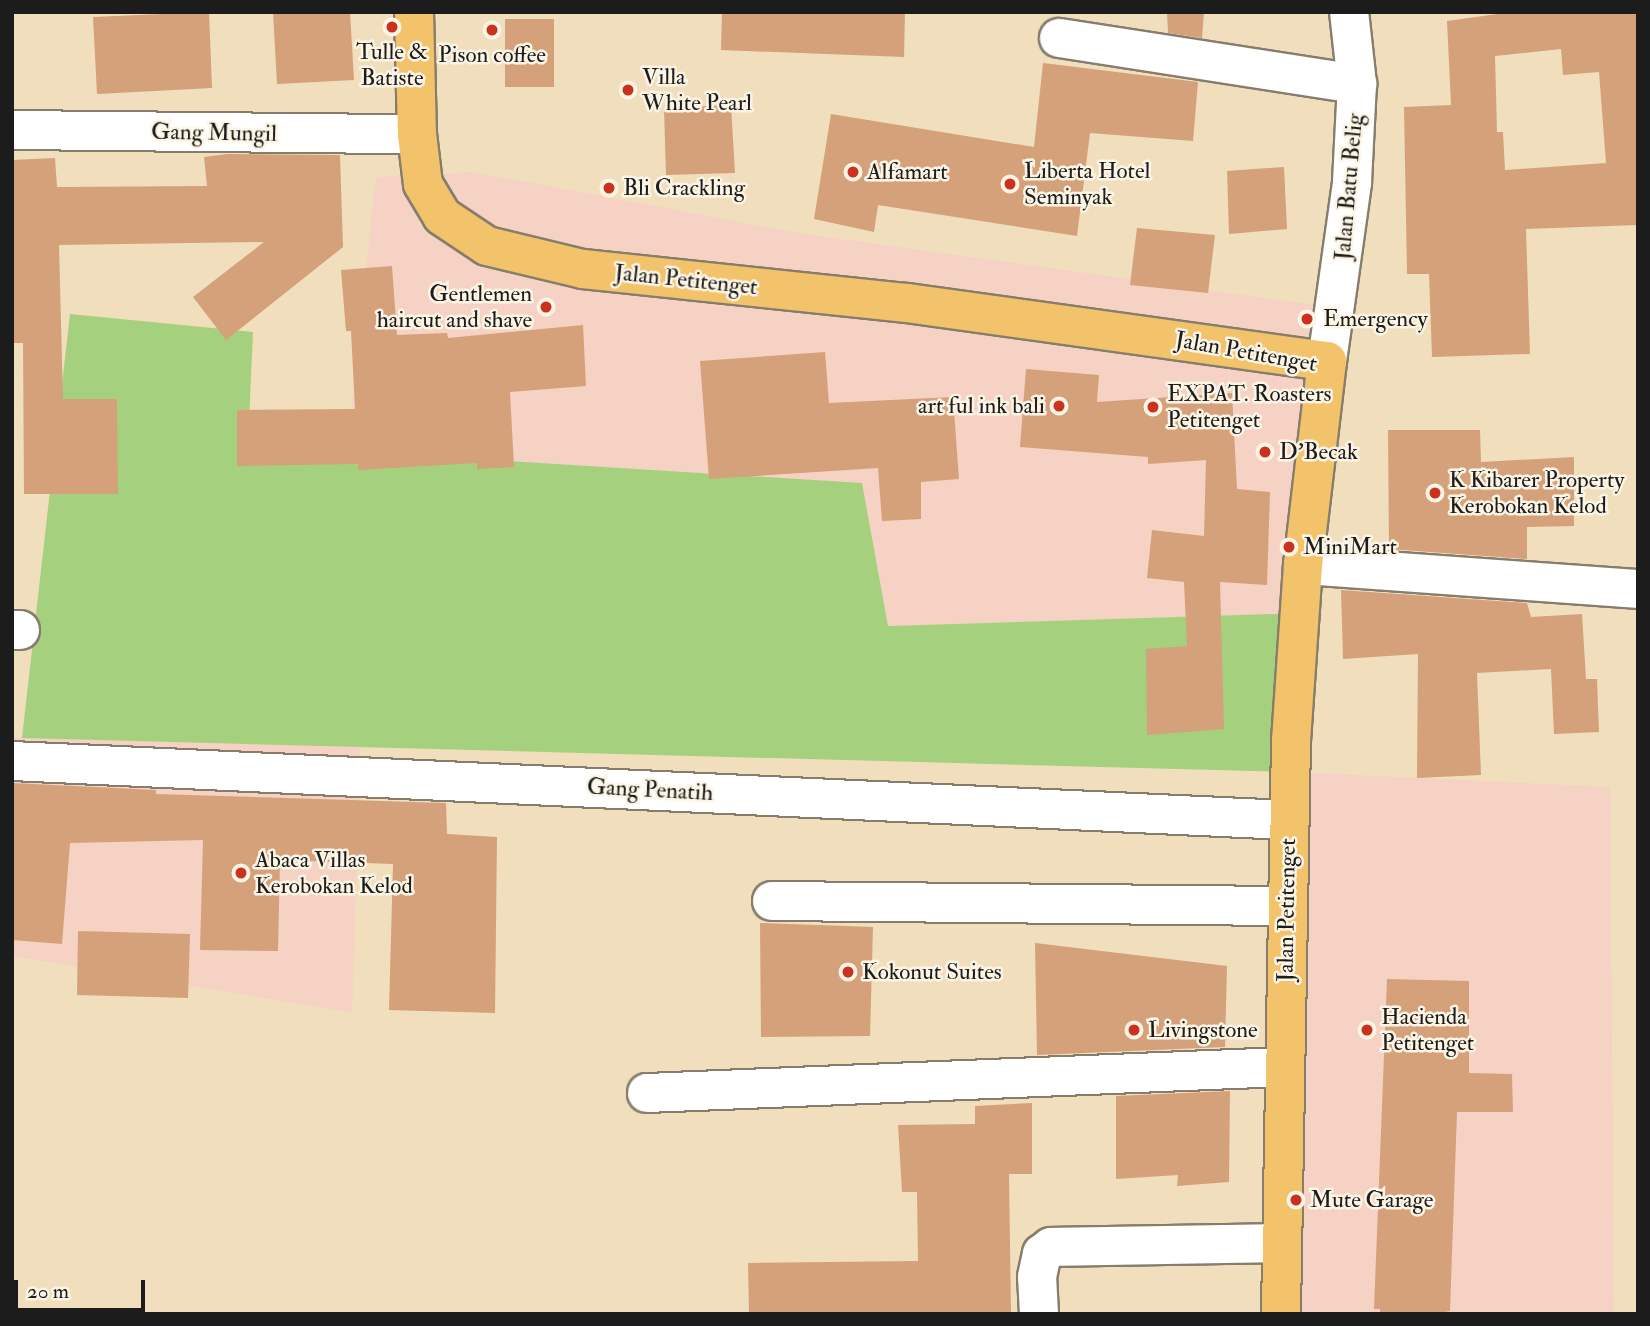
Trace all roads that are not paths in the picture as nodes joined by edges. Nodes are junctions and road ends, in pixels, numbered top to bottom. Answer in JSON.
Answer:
{"nodes":[{"id":1,"x":414,"y":12,"type":"edge"},
{"id":2,"x":1349,"y":12,"type":"edge"},
{"id":3,"x":1059,"y":38,"type":"dead end"},
{"id":4,"x":1357,"y":84,"type":"junction"},
{"id":5,"x":12,"y":130,"type":"edge"},
{"id":6,"x":416,"y":134,"type":"junction"},
{"id":7,"x":1327,"y":361,"type":"junction"},
{"id":8,"x":1303,"y":565,"type":"junction"},
{"id":9,"x":1638,"y":589,"type":"edge"},
{"id":10,"x":12,"y":761,"type":"edge"},
{"id":11,"x":1288,"y":820,"type":"junction"},
{"id":12,"x":772,"y":901,"type":"dead end"},
{"id":13,"x":1287,"y":906,"type":"junction"},
{"id":14,"x":1284,"y":1067,"type":"junction"},
{"id":15,"x":647,"y":1093,"type":"dead end"},
{"id":16,"x":1281,"y":1243,"type":"junction"},
{"id":17,"x":1040,"y":1314,"type":"edge"},
{"id":18,"x":1281,"y":1314,"type":"edge"}],
"edges":[{"from":1,"to":6,"type":"main road","name":"Jalan Petitenget"},
{"from":2,"to":4,"type":"street","name":"Jalan Batu Belig"},
{"from":3,"to":4,"type":"street"},
{"from":4,"to":7,"type":"street","name":"Jalan Batu Belig"},
{"from":5,"to":6,"type":"street","name":"Gang Mungil"},
{"from":6,"to":7,"type":"main road","name":"Jalan Petitenget"},
{"from":7,"to":8,"type":"main road","name":"Jalan Petitenget"},
{"from":8,"to":9,"type":"street"},
{"from":8,"to":11,"type":"main road","name":"Jalan Petitenget"},
{"from":10,"to":11,"type":"street","name":"Gang Penatih"},
{"from":11,"to":13,"type":"main road","name":"Jalan Petitenget"},
{"from":12,"to":13,"type":"street"},
{"from":13,"to":14,"type":"main road","name":"Jalan Petitenget"},
{"from":14,"to":15,"type":"street"},
{"from":14,"to":16,"type":"main road","name":"Jalan Petitenget"},
{"from":16,"to":17,"type":"street"},
{"from":16,"to":18,"type":"main road","name":"Jalan Petitenget"}]}
